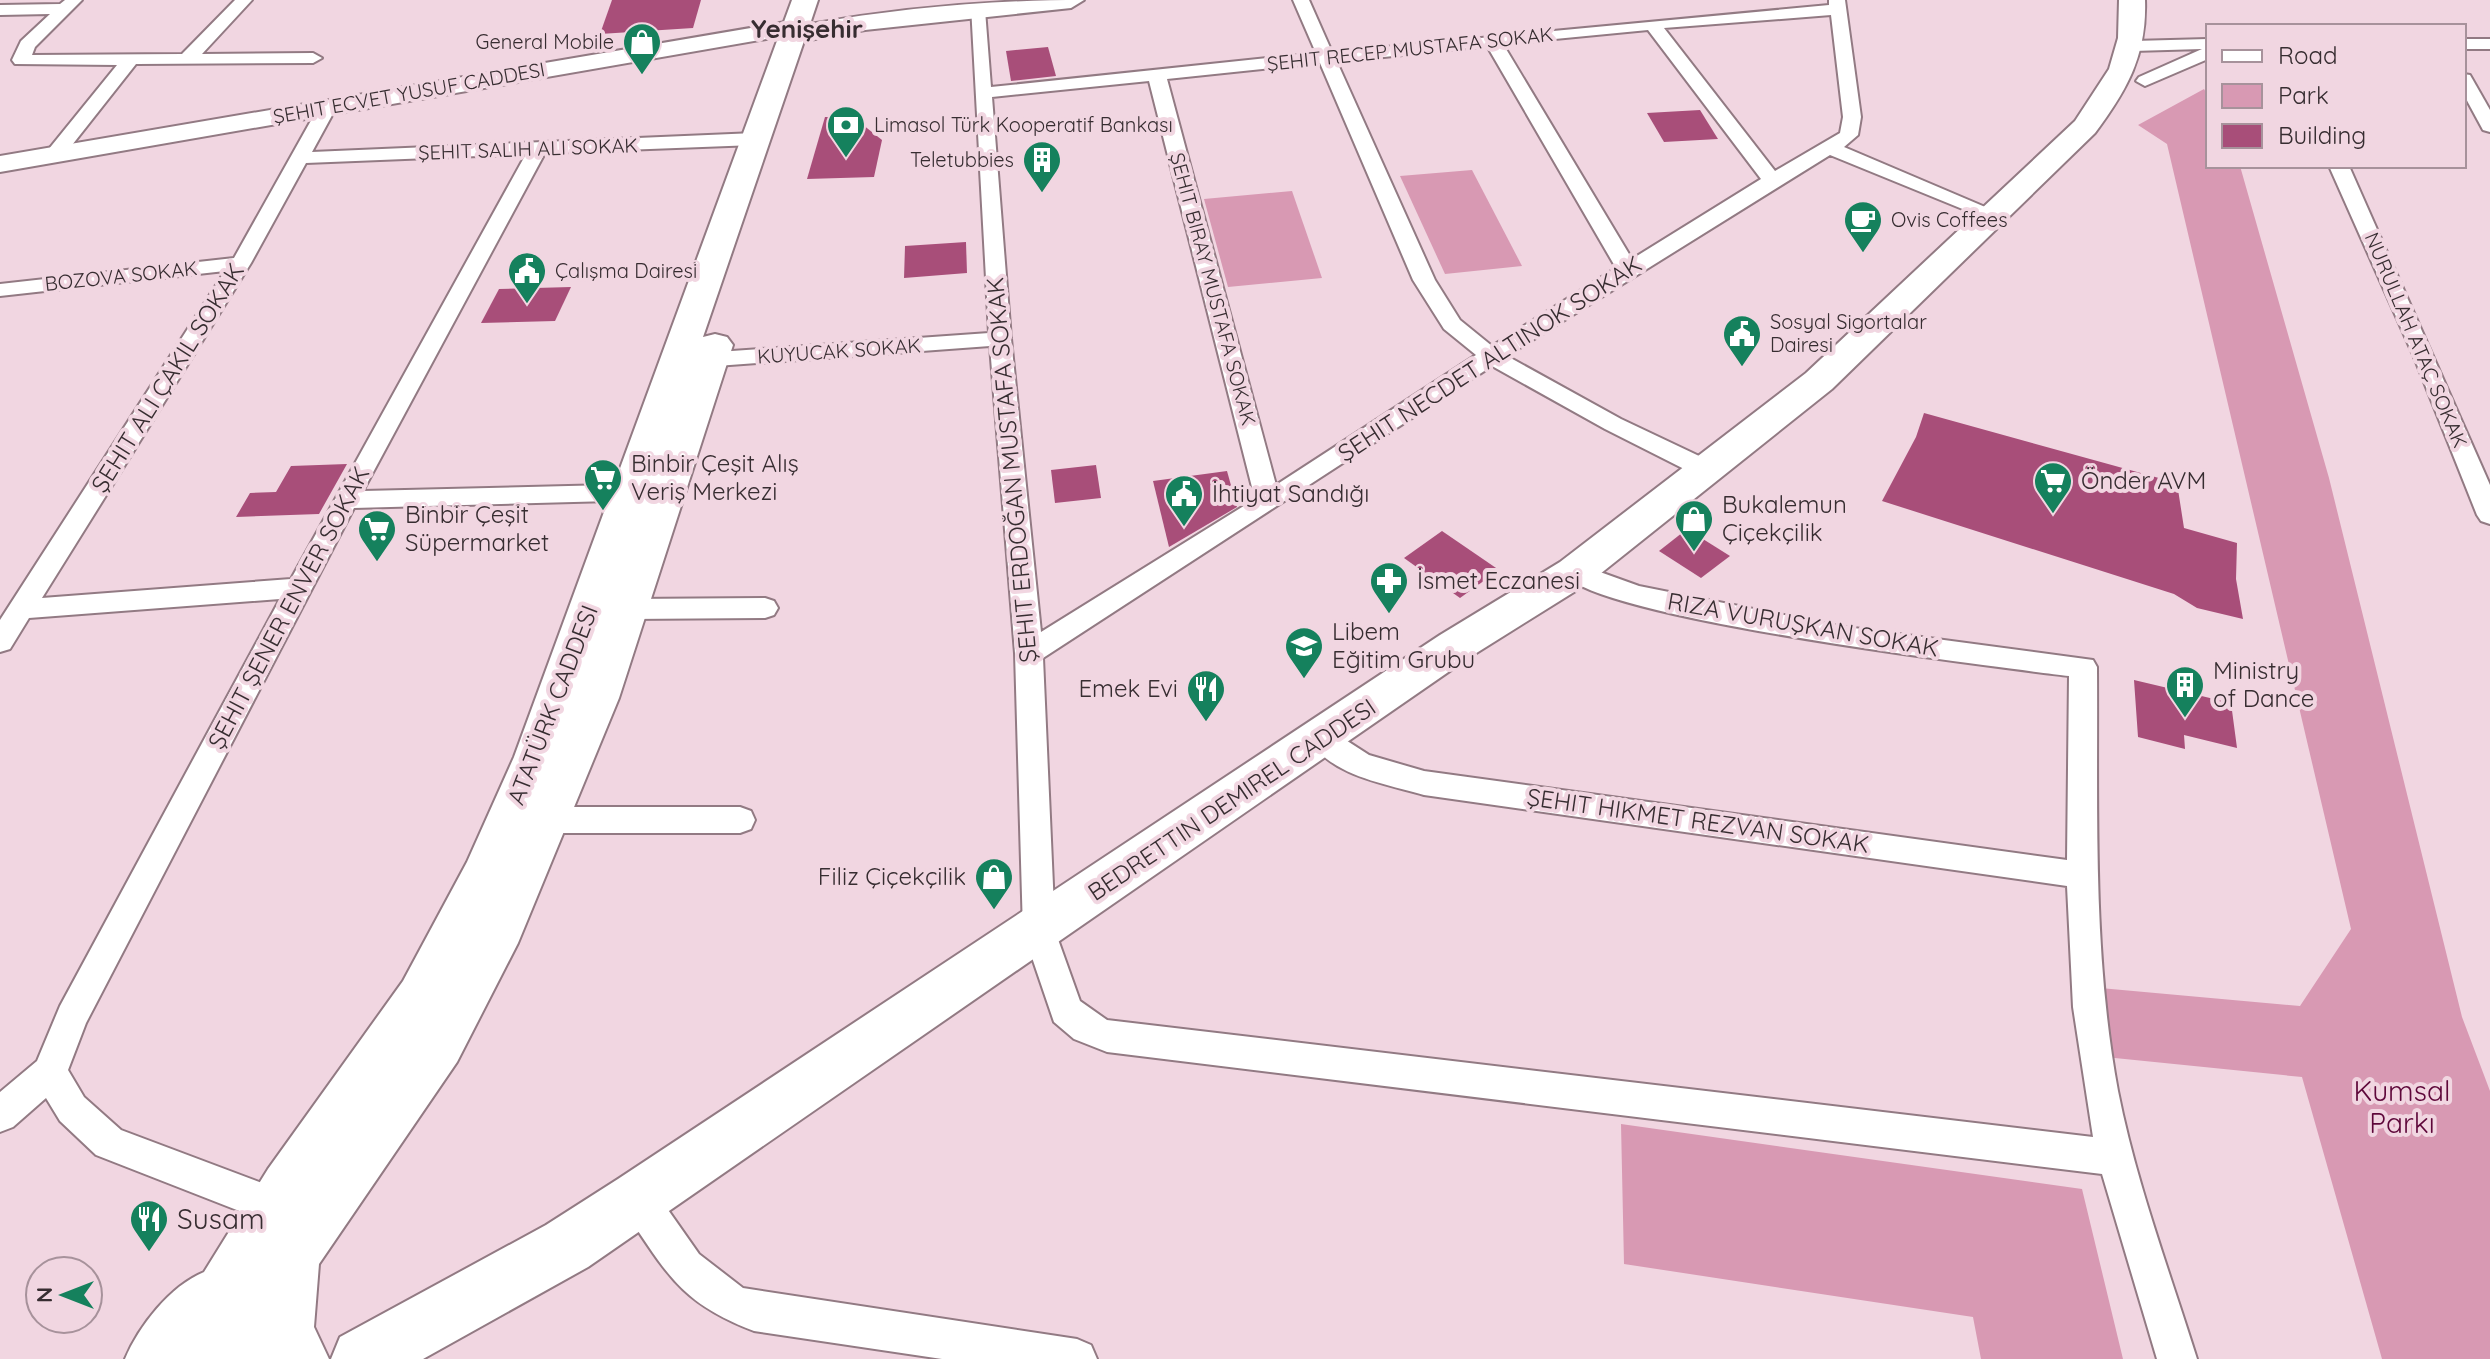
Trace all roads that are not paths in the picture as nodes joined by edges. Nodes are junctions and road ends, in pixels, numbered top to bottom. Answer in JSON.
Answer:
{"nodes":[{"id":1,"x":244,"y":0,"type":"edge"},
{"id":2,"x":1071,"y":0,"type":"edge"},
{"id":3,"x":1301,"y":0,"type":"edge"},
{"id":4,"x":2132,"y":0,"type":"edge"},
{"id":5,"x":2150,"y":0,"type":"edge"},
{"id":6,"x":1838,"y":4,"type":"edge"},
{"id":7,"x":69,"y":5,"type":"edge"},
{"id":8,"x":0,"y":10,"type":"edge"},
{"id":9,"x":977,"y":10,"type":"junction"},
{"id":10,"x":865,"y":22,"type":"junction"},
{"id":11,"x":807,"y":23,"type":"edge"},
{"id":12,"x":1652,"y":24,"type":"junction"},
{"id":13,"x":1492,"y":40,"type":"junction"},
{"id":14,"x":2206,"y":44,"type":"edge"},
{"id":15,"x":2466,"y":44,"type":"edge"},
{"id":16,"x":2490,"y":44,"type":"edge"},
{"id":17,"x":2145,"y":45,"type":"junction"},
{"id":18,"x":704,"y":48,"type":"junction"},
{"id":19,"x":2206,"y":54,"type":"edge"},
{"id":20,"x":313,"y":58,"type":"dead end"},
{"id":21,"x":1328,"y":58,"type":"junction"},
{"id":22,"x":131,"y":59,"type":"junction"},
{"id":23,"x":187,"y":59,"type":"junction"},
{"id":24,"x":1157,"y":76,"type":"junction"},
{"id":25,"x":2145,"y":81,"type":"junction"},
{"id":26,"x":2466,"y":83,"type":"edge"},
{"id":27,"x":983,"y":93,"type":"junction"},
{"id":28,"x":327,"y":108,"type":"junction"},
{"id":29,"x":2490,"y":126,"type":"edge"},
{"id":30,"x":2085,"y":127,"type":"junction"},
{"id":31,"x":755,"y":139,"type":"junction"},
{"id":32,"x":538,"y":149,"type":"junction"},
{"id":33,"x":1832,"y":149,"type":"junction"},
{"id":34,"x":54,"y":155,"type":"junction"},
{"id":35,"x":300,"y":158,"type":"junction"},
{"id":36,"x":0,"y":164,"type":"edge"},
{"id":37,"x":2340,"y":168,"type":"edge"},
{"id":38,"x":1772,"y":180,"type":"junction"},
{"id":39,"x":1994,"y":215,"type":"junction"},
{"id":40,"x":241,"y":263,"type":"junction"},
{"id":41,"x":1628,"y":270,"type":"junction"},
{"id":42,"x":1,"y":291,"type":"edge"},
{"id":43,"x":1000,"y":339,"type":"junction"},
{"id":44,"x":1491,"y":356,"type":"junction"},
{"id":45,"x":694,"y":361,"type":"junction"},
{"id":46,"x":1707,"y":470,"type":"junction"},
{"id":47,"x":648,"y":492,"type":"junction"},
{"id":48,"x":346,"y":500,"type":"junction"},
{"id":49,"x":1268,"y":502,"type":"junction"},
{"id":50,"x":2490,"y":515,"type":"edge"},
{"id":51,"x":1575,"y":572,"type":"junction"},
{"id":52,"x":299,"y":588,"type":"junction"},
{"id":53,"x":765,"y":608,"type":"dead end"},
{"id":54,"x":23,"y":609,"type":"junction"},
{"id":55,"x":628,"y":609,"type":"junction"},
{"id":56,"x":0,"y":642,"type":"edge"},
{"id":57,"x":1029,"y":653,"type":"junction"},
{"id":58,"x":1324,"y":738,"type":"junction"},
{"id":59,"x":546,"y":820,"type":"junction"},
{"id":60,"x":740,"y":820,"type":"dead end"},
{"id":61,"x":2082,"y":875,"type":"junction"},
{"id":62,"x":1039,"y":931,"type":"junction"},
{"id":63,"x":50,"y":1072,"type":"junction"},
{"id":64,"x":0,"y":1115,"type":"edge"},
{"id":65,"x":2117,"y":1158,"type":"junction"},
{"id":66,"x":639,"y":1200,"type":"junction"},
{"id":67,"x":290,"y":1221,"type":"junction"},
{"id":68,"x":567,"y":1246,"type":"junction"},
{"id":69,"x":236,"y":1267,"type":"junction"},
{"id":70,"x":156,"y":1359,"type":"edge"},
{"id":71,"x":195,"y":1359,"type":"edge"},
{"id":72,"x":234,"y":1359,"type":"edge"},
{"id":73,"x":298,"y":1359,"type":"edge"},
{"id":74,"x":362,"y":1359,"type":"edge"},
{"id":75,"x":424,"y":1359,"type":"edge"},
{"id":76,"x":1077,"y":1359,"type":"edge"},
{"id":77,"x":2177,"y":1359,"type":"edge"}],
"edges":[{"from":1,"to":23,"type":"street"},
{"from":2,"to":9,"type":"main road"},
{"from":3,"to":21,"type":"street"},
{"from":4,"to":17,"type":"main road","name":"BEDRETTIN DEMIREL CADDESI"},
{"from":5,"to":17,"type":"main road","name":"BEDRETTIN DEMIREL CADDESI"},
{"from":6,"to":12,"type":"street","name":"ŞEHIT RECEP MUSTAFA SOKAK"},
{"from":6,"to":33,"type":"street"},
{"from":7,"to":8,"type":"street"},
{"from":7,"to":22,"type":"street"},
{"from":9,"to":10,"type":"main road"},
{"from":9,"to":27,"type":"street","name":"ŞEHIT ERDOĞAN MUSTAFA SOKAK"},
{"from":10,"to":11,"type":"main road"},
{"from":10,"to":11,"type":"main road"},
{"from":11,"to":18,"type":"main road"},
{"from":11,"to":18,"type":"main road","name":"ŞEHIT ECVET YUSUF CADDESI"},
{"from":11,"to":31,"type":"main road","name":"ATATÜRK CADDESI"},
{"from":11,"to":45,"type":"main road","name":"ATATÜRK CADDESI"},
{"from":12,"to":13,"type":"street","name":"ŞEHIT RECEP MUSTAFA SOKAK"},
{"from":12,"to":38,"type":"street"},
{"from":13,"to":21,"type":"street","name":"ŞEHIT RECEP MUSTAFA SOKAK"},
{"from":13,"to":41,"type":"street"},
{"from":14,"to":17,"type":"street"},
{"from":15,"to":16,"type":"street"},
{"from":17,"to":25,"type":"main road","name":"BEDRETTIN DEMIREL CADDESI"},
{"from":17,"to":30,"type":"main road","name":"BEDRETTIN DEMIREL CADDESI"},
{"from":18,"to":28,"type":"main road","name":"ŞEHIT ECVET YUSUF CADDESI"},
{"from":19,"to":25,"type":"street"},
{"from":20,"to":23,"type":"street"},
{"from":21,"to":24,"type":"street","name":"ŞEHIT RECEP MUSTAFA SOKAK"},
{"from":21,"to":44,"type":"street"},
{"from":22,"to":23,"type":"street"},
{"from":22,"to":34,"type":"street"},
{"from":24,"to":27,"type":"street","name":"ŞEHIT RECEP MUSTAFA SOKAK"},
{"from":24,"to":49,"type":"street","name":"ŞEHIT BIRAY MUSTAFA SOKAK"},
{"from":25,"to":30,"type":"main road","name":"BEDRETTIN DEMIREL CADDESI"},
{"from":26,"to":29,"type":"street"},
{"from":27,"to":43,"type":"street","name":"ŞEHIT ERDOĞAN MUSTAFA SOKAK"},
{"from":28,"to":34,"type":"main road","name":"ŞEHIT ECVET YUSUF CADDESI"},
{"from":28,"to":35,"type":"street"},
{"from":30,"to":39,"type":"main road","name":"BEDRETTIN DEMIREL CADDESI"},
{"from":31,"to":32,"type":"street","name":"ŞEHIT SALIH ALI SOKAK"},
{"from":31,"to":45,"type":"main road","name":"ATATÜRK CADDESI"},
{"from":32,"to":35,"type":"street","name":"ŞEHIT SALIH ALI SOKAK"},
{"from":32,"to":48,"type":"street","name":"ŞEHIT ŞENER ENVER SOKAK"},
{"from":33,"to":38,"type":"street"},
{"from":33,"to":39,"type":"street"},
{"from":34,"to":36,"type":"main road","name":"ŞEHIT ECVET YUSUF CADDESI"},
{"from":35,"to":40,"type":"street"},
{"from":37,"to":50,"type":"street","name":"NURULLAH ATAÇ SOKAK"},
{"from":38,"to":41,"type":"street"},
{"from":39,"to":46,"type":"main road","name":"BEDRETTIN DEMIREL CADDESI"},
{"from":40,"to":42,"type":"street","name":"BOZOVA SOKAK"},
{"from":40,"to":54,"type":"street"},
{"from":41,"to":44,"type":"street"},
{"from":43,"to":45,"type":"street","name":"KUYUCAK SOKAK"},
{"from":43,"to":57,"type":"street","name":"ŞEHIT ERDOĞAN MUSTAFA SOKAK"},
{"from":44,"to":46,"type":"street"},
{"from":44,"to":49,"type":"street"},
{"from":45,"to":47,"type":"main road","name":"ATATÜRK CADDESI"},
{"from":46,"to":51,"type":"main road","name":"BEDRETTIN DEMIREL CADDESI"},
{"from":47,"to":48,"type":"street"},
{"from":47,"to":55,"type":"main road","name":"ATATÜRK CADDESI"},
{"from":47,"to":67,"type":"main road","name":"ATATÜRK CADDESI"},
{"from":48,"to":52,"type":"street","name":"ŞEHIT ŞENER ENVER SOKAK"},
{"from":49,"to":57,"type":"street"},
{"from":51,"to":58,"type":"main road","name":"BEDRETTIN DEMIREL CADDESI"},
{"from":51,"to":61,"type":"street"},
{"from":52,"to":54,"type":"street"},
{"from":52,"to":63,"type":"street","name":"ŞEHIT ŞENER ENVER SOKAK"},
{"from":53,"to":55,"type":"street"},
{"from":54,"to":56,"type":"street"},
{"from":55,"to":59,"type":"main road","name":"ATATÜRK CADDESI"},
{"from":57,"to":62,"type":"street","name":"ŞEHIT ERDOĞAN MUSTAFA SOKAK"},
{"from":58,"to":61,"type":"street"},
{"from":58,"to":62,"type":"main road","name":"BEDRETTIN DEMIREL CADDESI"},
{"from":59,"to":60,"type":"street"},
{"from":59,"to":67,"type":"main road","name":"ATATÜRK CADDESI"},
{"from":61,"to":65,"type":"street"},
{"from":62,"to":65,"type":"street","name":"ŞEHIT ERDOĞAN MUSTAFA SOKAK"},
{"from":62,"to":66,"type":"main road","name":"BEDRETTIN DEMIREL CADDESI"},
{"from":63,"to":64,"type":"street"},
{"from":63,"to":67,"type":"street"},
{"from":65,"to":77,"type":"street"},
{"from":66,"to":68,"type":"main road","name":"BEDRETTIN DEMIREL CADDESI"},
{"from":66,"to":76,"type":"street"},
{"from":67,"to":69,"type":"main road","name":"ATATÜRK CADDESI"},
{"from":67,"to":72,"type":"main road","name":"ATATÜRK CADDESI"},
{"from":67,"to":73,"type":"main road"},
{"from":68,"to":74,"type":"main road","name":"BEDRETTIN DEMIREL CADDESI"},
{"from":68,"to":75,"type":"main road","name":"BEDRETTIN DEMIREL CADDESI"},
{"from":69,"to":70,"type":"main road"},
{"from":69,"to":71,"type":"main road","name":"ATATÜRK CADDESI"}]}
